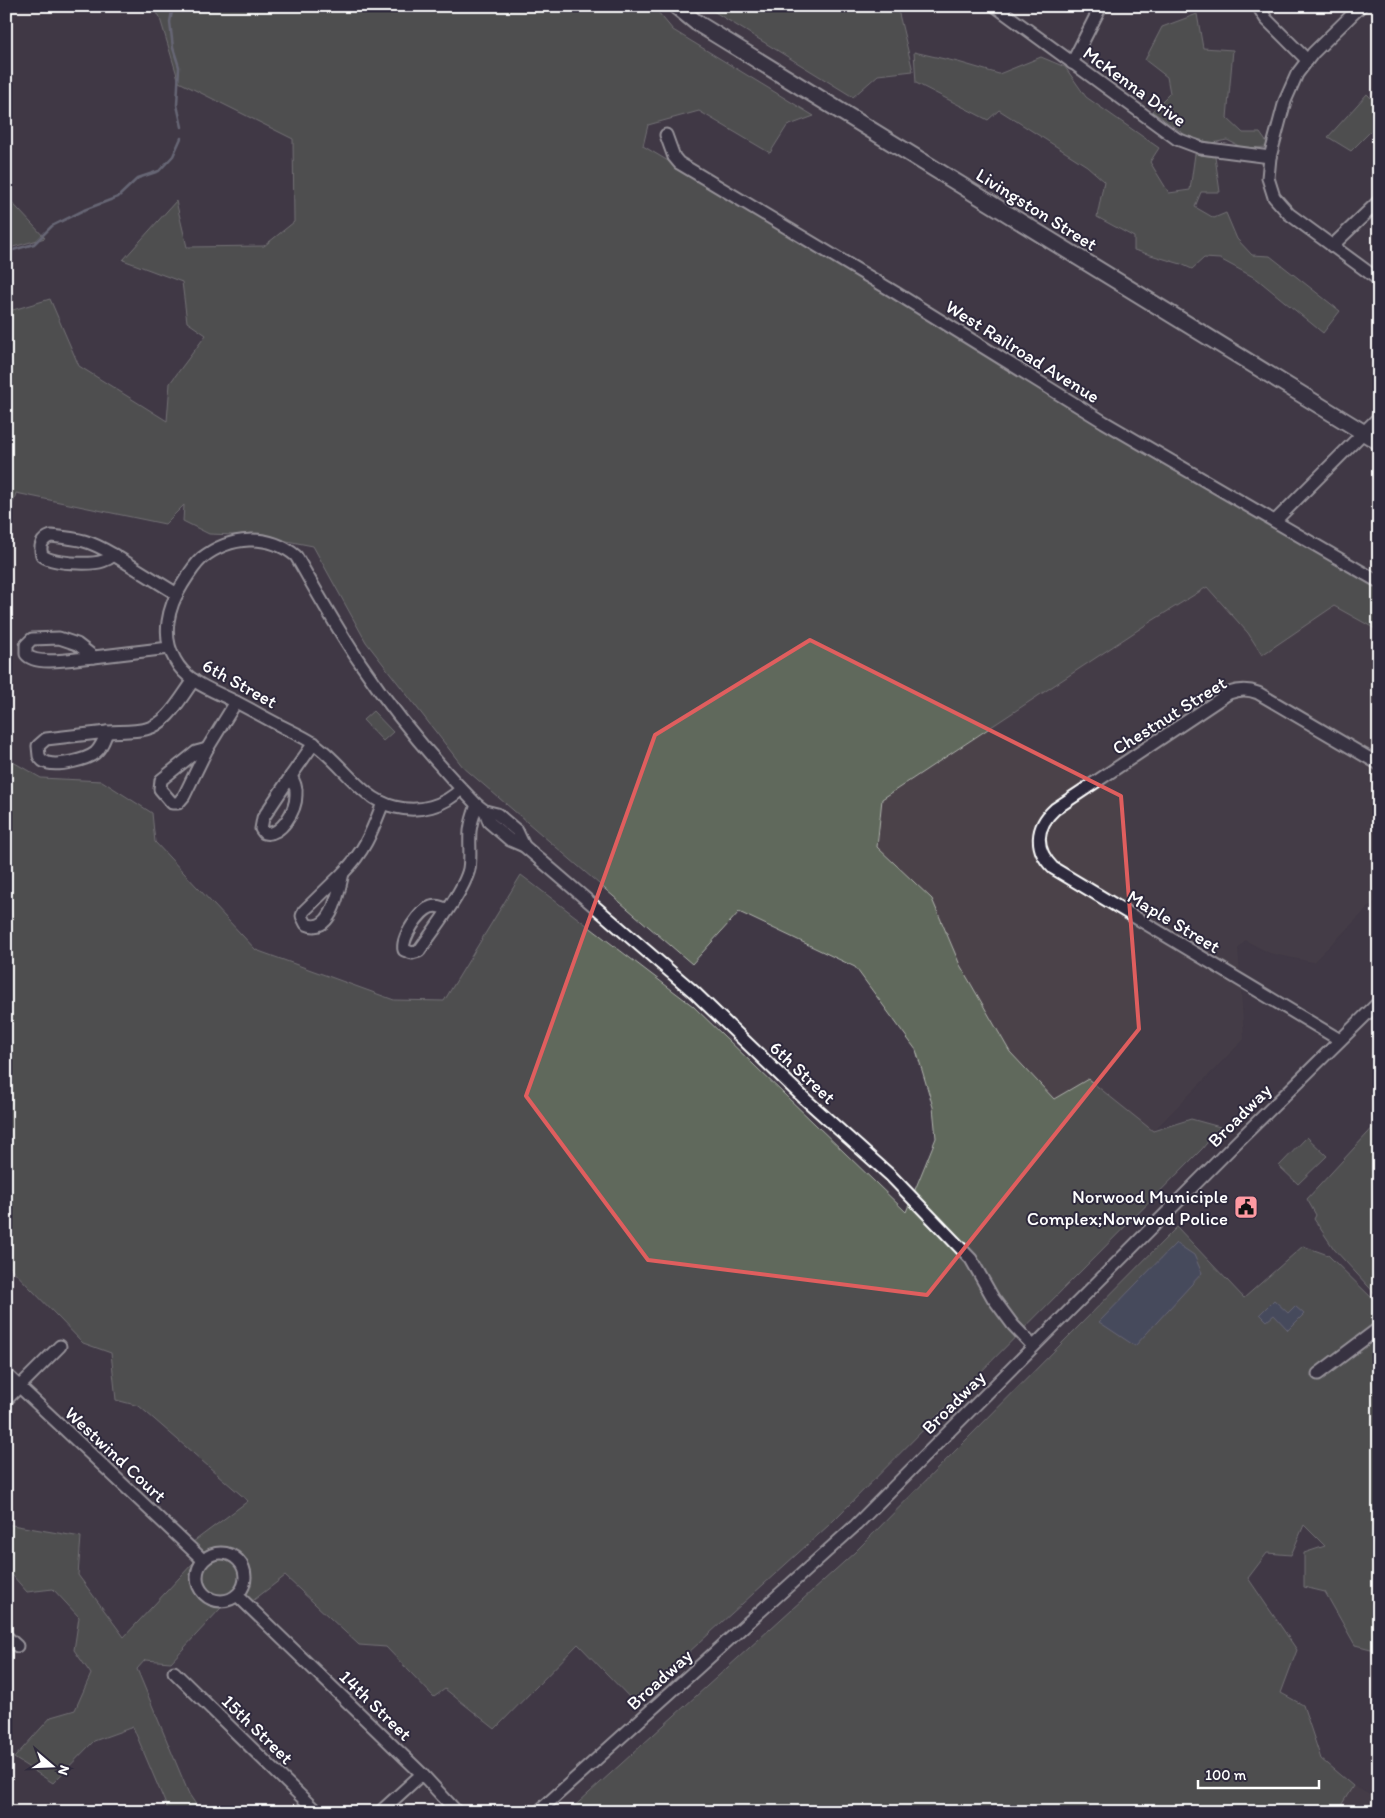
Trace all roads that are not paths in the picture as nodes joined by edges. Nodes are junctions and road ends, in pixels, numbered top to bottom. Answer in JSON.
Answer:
{"nodes":[{"id":1,"x":676,"y":6,"type":"edge"},
{"id":2,"x":995,"y":6,"type":"edge"},
{"id":3,"x":1101,"y":6,"type":"edge"},
{"id":4,"x":1258,"y":6,"type":"edge"},
{"id":5,"x":1361,"y":6,"type":"edge"},
{"id":6,"x":1307,"y":60,"type":"junction"},
{"id":7,"x":1072,"y":63,"type":"junction"},
{"id":8,"x":666,"y":135,"type":"dead end"},
{"id":9,"x":1270,"y":157,"type":"junction"},
{"id":10,"x":1379,"y":201,"type":"edge"},
{"id":11,"x":1332,"y":246,"type":"junction"},
{"id":12,"x":1379,"y":280,"type":"edge"},
{"id":13,"x":1379,"y":417,"type":"edge"},
{"id":14,"x":1363,"y":433,"type":"junction"},
{"id":15,"x":1379,"y":442,"type":"edge"},
{"id":16,"x":1274,"y":521,"type":"junction"},
{"id":17,"x":114,"y":556,"type":"junction"},
{"id":18,"x":1379,"y":582,"type":"edge"},
{"id":19,"x":177,"y":594,"type":"junction"},
{"id":20,"x":170,"y":648,"type":"junction"},
{"id":21,"x":94,"y":657,"type":"junction"},
{"id":22,"x":194,"y":680,"type":"junction"},
{"id":23,"x":236,"y":702,"type":"junction"},
{"id":24,"x":107,"y":732,"type":"junction"},
{"id":25,"x":314,"y":743,"type":"junction"},
{"id":26,"x":207,"y":748,"type":"junction"},
{"id":27,"x":1379,"y":764,"type":"edge"},
{"id":28,"x":291,"y":776,"type":"junction"},
{"id":29,"x":461,"y":789,"type":"junction"},
{"id":30,"x":383,"y":803,"type":"junction"},
{"id":31,"x":1059,"y":807,"type":"joint"},
{"id":32,"x":481,"y":808,"type":"junction"},
{"id":33,"x":343,"y":873,"type":"dead end"},
{"id":34,"x":447,"y":910,"type":"dead end"},
{"id":35,"x":1379,"y":1002,"type":"edge"},
{"id":36,"x":1340,"y":1040,"type":"junction"},
{"id":37,"x":1379,"y":1328,"type":"edge"},
{"id":38,"x":60,"y":1346,"type":"dead end"},
{"id":39,"x":1033,"y":1346,"type":"junction"},
{"id":40,"x":6,"y":1374,"type":"edge"},
{"id":41,"x":1318,"y":1374,"type":"dead end"},
{"id":42,"x":20,"y":1387,"type":"junction"},
{"id":43,"x":6,"y":1400,"type":"edge"},
{"id":44,"x":203,"y":1560,"type":"junction"},
{"id":45,"x":237,"y":1595,"type":"junction"},
{"id":46,"x":6,"y":1636,"type":"edge"},
{"id":47,"x":17,"y":1646,"type":"dead end"},
{"id":48,"x":174,"y":1672,"type":"dead end"},
{"id":49,"x":422,"y":1774,"type":"junction"},
{"id":50,"x":317,"y":1812,"type":"edge"},
{"id":51,"x":380,"y":1812,"type":"edge"},
{"id":52,"x":457,"y":1812,"type":"edge"},
{"id":53,"x":538,"y":1812,"type":"edge"}],
"edges":[{"from":1,"to":14,"type":"main road","name":"Livingston Street"},
{"from":2,"to":7,"type":"street","name":"McKenna Drive"},
{"from":3,"to":7,"type":"street"},
{"from":4,"to":6,"type":"street"},
{"from":5,"to":6,"type":"street"},
{"from":6,"to":9,"type":"street"},
{"from":7,"to":9,"type":"street","name":"McKenna Drive"},
{"from":8,"to":16,"type":"street","name":"West Railroad Avenue"},
{"from":9,"to":11,"type":"street"},
{"from":10,"to":11,"type":"street"},
{"from":11,"to":12,"type":"street"},
{"from":13,"to":14,"type":"street"},
{"from":14,"to":15,"type":"main road","name":"Livingston Street"},
{"from":14,"to":16,"type":"street"},
{"from":16,"to":18,"type":"street","name":"West Railroad Avenue"},
{"from":17,"to":17,"type":"street"},
{"from":17,"to":19,"type":"street"},
{"from":19,"to":20,"type":"street","name":"6th Street"},
{"from":19,"to":29,"type":"street","name":"6th Street"},
{"from":20,"to":21,"type":"street"},
{"from":20,"to":22,"type":"street","name":"6th Street"},
{"from":21,"to":21,"type":"street"},
{"from":22,"to":23,"type":"street","name":"6th Street"},
{"from":22,"to":24,"type":"street"},
{"from":23,"to":25,"type":"street","name":"6th Street"},
{"from":23,"to":26,"type":"street"},
{"from":24,"to":24,"type":"street"},
{"from":25,"to":28,"type":"street"},
{"from":25,"to":30,"type":"street","name":"6th Street"},
{"from":26,"to":26,"type":"street"},
{"from":27,"to":31,"type":"street","name":"Chestnut Street"},
{"from":28,"to":28,"type":"street"},
{"from":29,"to":30,"type":"street","name":"6th Street"},
{"from":29,"to":32,"type":"street","name":"6th Street"},
{"from":30,"to":33,"type":"street"},
{"from":31,"to":36,"type":"street","name":"Maple Street"},
{"from":32,"to":34,"type":"street"},
{"from":32,"to":39,"type":"street","name":"6th Street"},
{"from":35,"to":36,"type":"street","name":"Broadway"},
{"from":36,"to":39,"type":"street","name":"Broadway"},
{"from":37,"to":41,"type":"street"},
{"from":38,"to":42,"type":"street"},
{"from":39,"to":53,"type":"street","name":"Broadway"},
{"from":40,"to":42,"type":"street","name":"Westwind Court"},
{"from":42,"to":43,"type":"street"},
{"from":42,"to":44,"type":"street","name":"Westwind Court"},
{"from":44,"to":45,"type":"street"},
{"from":44,"to":45,"type":"street"},
{"from":45,"to":49,"type":"street","name":"14th Street"},
{"from":46,"to":47,"type":"street"},
{"from":48,"to":50,"type":"street","name":"15th Street"},
{"from":49,"to":51,"type":"street"},
{"from":49,"to":52,"type":"street","name":"14th Street"}]}
